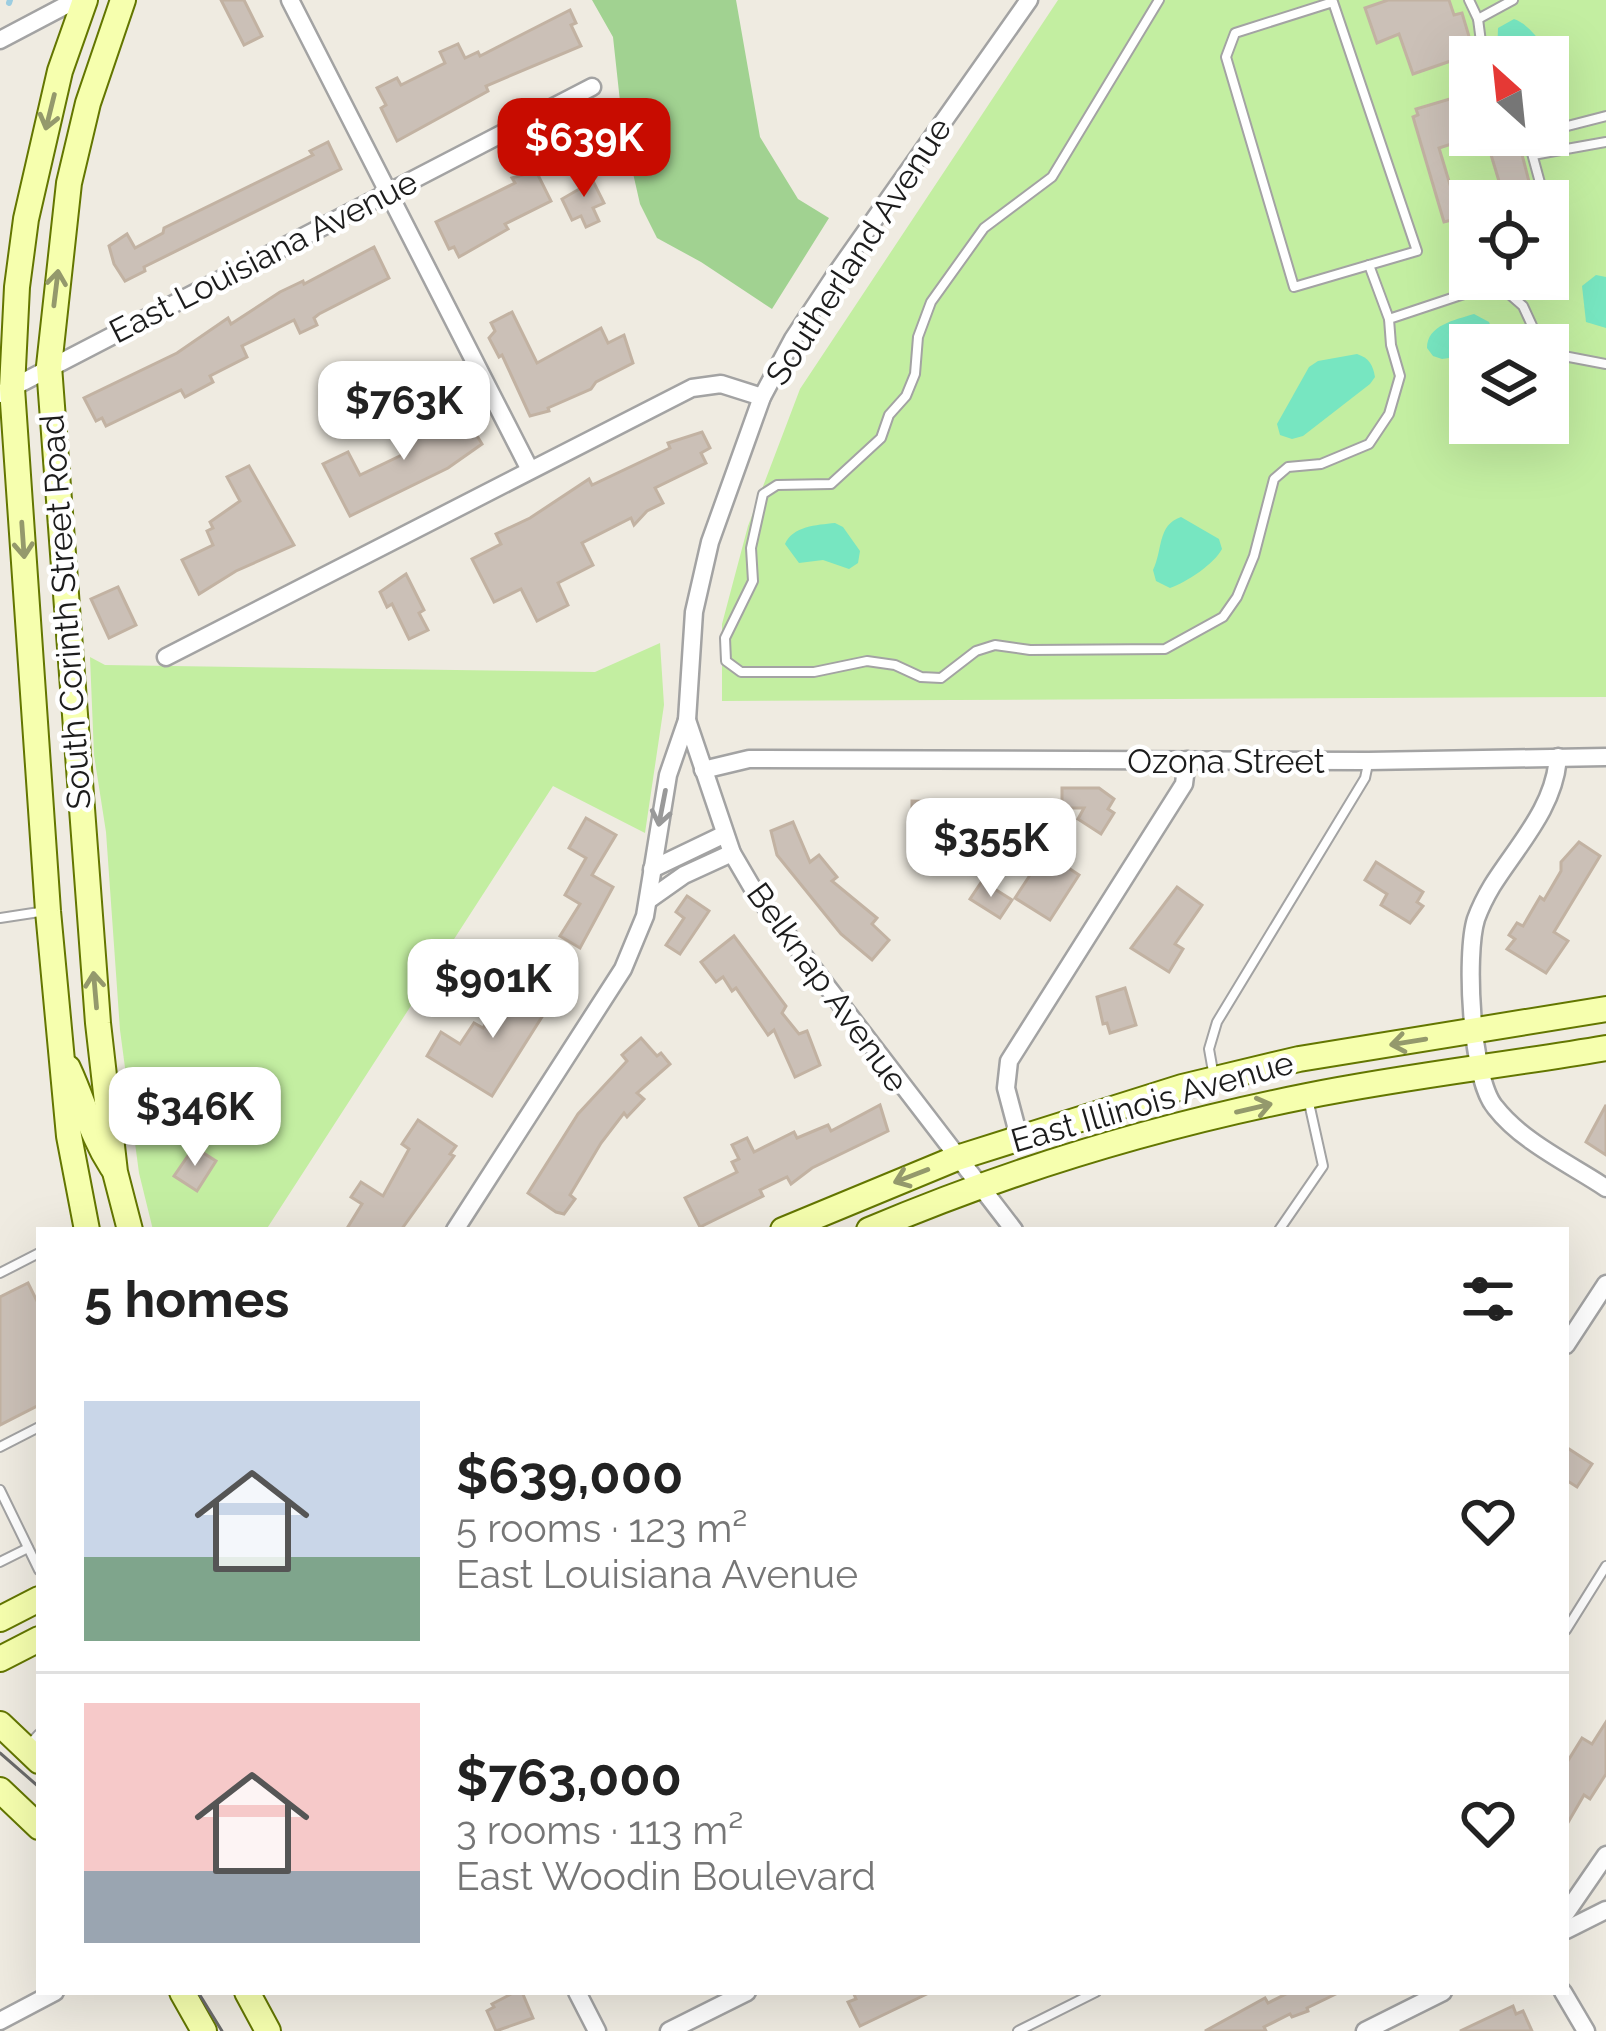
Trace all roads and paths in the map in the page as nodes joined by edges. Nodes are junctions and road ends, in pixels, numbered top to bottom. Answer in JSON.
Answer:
{"nodes":[{"id":1,"x":80,"y":0,"type":"edge"},
{"id":2,"x":123,"y":0,"type":"edge"},
{"id":3,"x":290,"y":0,"type":"edge"},
{"id":4,"x":1029,"y":0,"type":"edge"},
{"id":5,"x":1159,"y":0,"type":"edge"},
{"id":6,"x":1469,"y":0,"type":"edge"},
{"id":7,"x":1513,"y":0,"type":"edge"},
{"id":8,"x":1332,"y":1,"type":"edge"},
{"id":9,"x":1478,"y":20,"type":"junction"},
{"id":10,"x":1480,"y":36,"type":"edge"},
{"id":11,"x":0,"y":40,"type":"edge"},
{"id":12,"x":592,"y":87,"type":"dead end"},
{"id":13,"x":1606,"y":116,"type":"edge"},
{"id":14,"x":1569,"y":126,"type":"edge"},
{"id":15,"x":1606,"y":142,"type":"edge"},
{"id":16,"x":1569,"y":149,"type":"edge"},
{"id":17,"x":388,"y":192,"type":"junction"},
{"id":18,"x":1369,"y":265,"type":"junction"},
{"id":19,"x":1449,"y":299,"type":"edge"},
{"id":20,"x":1389,"y":319,"type":"junction"},
{"id":21,"x":1569,"y":357,"type":"edge"},
{"id":22,"x":1606,"y":364,"type":"edge"},
{"id":23,"x":49,"y":366,"type":"junction"},
{"id":24,"x":6,"y":391,"type":"edge"},
{"id":25,"x":761,"y":397,"type":"junction"},
{"id":26,"x":530,"y":470,"type":"junction"},
{"id":27,"x":166,"y":657,"type":"dead end"},
{"id":28,"x":688,"y":720,"type":"junction"},
{"id":29,"x":1606,"y":757,"type":"edge"},
{"id":30,"x":1558,"y":758,"type":"junction"},
{"id":31,"x":1187,"y":760,"type":"junction"},
{"id":32,"x":1368,"y":761,"type":"junction"},
{"id":33,"x":703,"y":770,"type":"junction"},
{"id":34,"x":724,"y":834,"type":"junction"},
{"id":35,"x":732,"y":854,"type":"junction"},
{"id":36,"x":652,"y":869,"type":"junction"},
{"id":37,"x":650,"y":899,"type":"junction"},
{"id":38,"x":88,"y":907,"type":"junction"},
{"id":39,"x":48,"y":911,"type":"junction"},
{"id":40,"x":0,"y":918,"type":"edge"},
{"id":41,"x":1606,"y":1009,"type":"edge"},
{"id":42,"x":1475,"y":1031,"type":"junction"},
{"id":43,"x":1606,"y":1048,"type":"edge"},
{"id":44,"x":62,"y":1055,"type":"junction"},
{"id":45,"x":1299,"y":1059,"type":"junction"},
{"id":46,"x":1477,"y":1067,"type":"junction"},
{"id":47,"x":1214,"y":1079,"type":"junction"},
{"id":48,"x":1307,"y":1096,"type":"junction"},
{"id":49,"x":1018,"y":1137,"type":"junction"},
{"id":50,"x":957,"y":1158,"type":"junction"},
{"id":51,"x":116,"y":1172,"type":"junction"},
{"id":52,"x":980,"y":1186,"type":"junction"},
{"id":53,"x":1606,"y":1188,"type":"edge"},
{"id":54,"x":129,"y":1226,"type":"edge"},
{"id":55,"x":86,"y":1227,"type":"edge"},
{"id":56,"x":457,"y":1227,"type":"edge"},
{"id":57,"x":790,"y":1227,"type":"edge"},
{"id":58,"x":877,"y":1227,"type":"edge"},
{"id":59,"x":1012,"y":1227,"type":"edge"},
{"id":60,"x":1281,"y":1227,"type":"edge"},
{"id":61,"x":36,"y":1254,"type":"edge"},
{"id":62,"x":0,"y":1273,"type":"edge"},
{"id":63,"x":1606,"y":1283,"type":"edge"},
{"id":64,"x":1569,"y":1341,"type":"edge"},
{"id":65,"x":36,"y":1429,"type":"edge"},
{"id":66,"x":0,"y":1447,"type":"edge"},
{"id":67,"x":0,"y":1490,"type":"edge"},
{"id":68,"x":28,"y":1548,"type":"junction"},
{"id":69,"x":0,"y":1562,"type":"edge"},
{"id":70,"x":36,"y":1564,"type":"edge"},
{"id":71,"x":1606,"y":1566,"type":"edge"},
{"id":72,"x":36,"y":1601,"type":"edge"},
{"id":73,"x":0,"y":1619,"type":"edge"},
{"id":74,"x":1569,"y":1625,"type":"edge"},
{"id":75,"x":36,"y":1641,"type":"edge"},
{"id":76,"x":0,"y":1659,"type":"edge"},
{"id":77,"x":0,"y":1724,"type":"edge"},
{"id":78,"x":35,"y":1748,"type":"edge"},
{"id":79,"x":0,"y":1790,"type":"edge"},
{"id":80,"x":36,"y":1824,"type":"edge"},
{"id":81,"x":1606,"y":1855,"type":"edge"},
{"id":82,"x":1569,"y":1909,"type":"edge"},
{"id":83,"x":1606,"y":1910,"type":"edge"},
{"id":84,"x":1569,"y":1928,"type":"edge"},
{"id":85,"x":49,"y":1995,"type":"edge"},
{"id":86,"x":184,"y":1995,"type":"edge"},
{"id":87,"x":249,"y":1995,"type":"edge"},
{"id":88,"x":261,"y":1995,"type":"edge"},
{"id":89,"x":579,"y":1995,"type":"edge"},
{"id":90,"x":741,"y":1995,"type":"edge"},
{"id":91,"x":1090,"y":1995,"type":"edge"},
{"id":92,"x":1436,"y":1995,"type":"edge"},
{"id":93,"x":1565,"y":1995,"type":"edge"},
{"id":94,"x":0,"y":2020,"type":"edge"},
{"id":95,"x":204,"y":2031,"type":"edge"},
{"id":96,"x":268,"y":2031,"type":"edge"},
{"id":97,"x":597,"y":2031,"type":"edge"},
{"id":98,"x":669,"y":2031,"type":"edge"},
{"id":99,"x":1018,"y":2031,"type":"edge"},
{"id":100,"x":1365,"y":2031,"type":"edge"},
{"id":101,"x":1586,"y":2031,"type":"edge"}],
"edges":[{"from":1,"to":11,"type":"street"},
{"from":1,"to":24,"type":"main road","name":"South Corinth Street Road","one_way":true},
{"from":23,"to":2,"type":"main road","name":"South Corinth Street Road","one_way":true},
{"from":3,"to":17,"type":"street"},
{"from":4,"to":25,"type":"street","name":"Southerland Avenue"},
{"from":5,"to":20,"type":"lane"},
{"from":6,"to":9,"type":"lane"},
{"from":7,"to":9,"type":"lane"},
{"from":8,"to":18,"type":"lane"},
{"from":8,"to":18,"type":"lane"},
{"from":9,"to":10,"type":"lane"},
{"from":12,"to":17,"type":"street","name":"East Louisiana Avenue"},
{"from":13,"to":14,"type":"lane"},
{"from":15,"to":16,"type":"lane"},
{"from":17,"to":23,"type":"street","name":"East Louisiana Avenue"},
{"from":17,"to":26,"type":"street"},
{"from":18,"to":20,"type":"lane"},
{"from":19,"to":20,"type":"lane"},
{"from":21,"to":22,"type":"lane"},
{"from":23,"to":24,"type":"street","name":"East Louisiana Avenue"},
{"from":23,"to":38,"type":"main road","name":"South Corinth Street Road"},
{"from":24,"to":39,"type":"main road","name":"South Corinth Street Road","one_way":true},
{"from":25,"to":26,"type":"street"},
{"from":25,"to":28,"type":"street","name":"Southerland Avenue"},
{"from":26,"to":27,"type":"street"},
{"from":28,"to":33,"type":"street","name":"Belknap Avenue"},
{"from":28,"to":36,"type":"street","name":"Southerland Avenue","one_way":true},
{"from":29,"to":30,"type":"street","name":"Ozona Street"},
{"from":30,"to":32,"type":"street","name":"Ozona Street"},
{"from":30,"to":42,"type":"street"},
{"from":31,"to":32,"type":"street","name":"Ozona Street"},
{"from":31,"to":33,"type":"street","name":"Ozona Street"},
{"from":31,"to":49,"type":"street"},
{"from":32,"to":47,"type":"lane"},
{"from":33,"to":34,"type":"street","name":"Belknap Avenue"},
{"from":34,"to":35,"type":"street","name":"Belknap Avenue"},
{"from":34,"to":36,"type":"street"},
{"from":35,"to":37,"type":"street"},
{"from":35,"to":50,"type":"street","name":"Belknap Avenue"},
{"from":36,"to":37,"type":"street","name":"Southerland Avenue"},
{"from":37,"to":56,"type":"street","name":"Southerland Avenue"},
{"from":38,"to":39,"type":"main road"},
{"from":51,"to":38,"type":"main road","name":"South Corinth Street Road","one_way":true},
{"from":39,"to":40,"type":"lane"},
{"from":39,"to":44,"type":"main road","name":"South Corinth Street Road"},
{"from":41,"to":42,"type":"main road","name":"East Illinois Avenue"},
{"from":42,"to":45,"type":"main road","name":"East Illinois Avenue","one_way":true},
{"from":42,"to":46,"type":"street"},
{"from":43,"to":46,"type":"main road","name":"East Illinois Avenue"},
{"from":44,"to":51,"type":"main road"},
{"from":44,"to":55,"type":"main road","name":"South Corinth Street Road"},
{"from":45,"to":47,"type":"main road","name":"East Illinois Avenue"},
{"from":45,"to":48,"type":"main road"},
{"from":46,"to":48,"type":"main road","name":"East Illinois Avenue"},
{"from":46,"to":53,"type":"street"},
{"from":47,"to":49,"type":"main road","name":"East Illinois Avenue"},
{"from":52,"to":48,"type":"main road","name":"East Illinois Avenue","one_way":true},
{"from":48,"to":60,"type":"lane"},
{"from":49,"to":50,"type":"main road","name":"East Illinois Avenue"},
{"from":50,"to":52,"type":"street","name":"Belknap Avenue"},
{"from":50,"to":57,"type":"main road","name":"East Illinois Avenue","one_way":true},
{"from":51,"to":54,"type":"main road","name":"South Corinth Street Road"},
{"from":52,"to":58,"type":"main road","name":"East Illinois Avenue"},
{"from":52,"to":59,"type":"street","name":"Belknap Avenue"},
{"from":61,"to":62,"type":"lane"},
{"from":63,"to":64,"type":"street"},
{"from":65,"to":66,"type":"lane"},
{"from":67,"to":68,"type":"lane"},
{"from":68,"to":69,"type":"lane"},
{"from":68,"to":70,"type":"lane"},
{"from":71,"to":74,"type":"lane"},
{"from":72,"to":73,"type":"main road"},
{"from":75,"to":76,"type":"main road"},
{"from":77,"to":78,"type":"main road"},
{"from":79,"to":80,"type":"main road"},
{"from":81,"to":82,"type":"street"},
{"from":83,"to":84,"type":"street"},
{"from":85,"to":94,"type":"street"},
{"from":86,"to":95,"type":"main road"},
{"from":87,"to":96,"type":"main road"},
{"from":88,"to":96,"type":"main road"},
{"from":89,"to":97,"type":"street"},
{"from":90,"to":98,"type":"street"},
{"from":91,"to":99,"type":"lane"},
{"from":92,"to":100,"type":"street"},
{"from":93,"to":101,"type":"street"}]}
